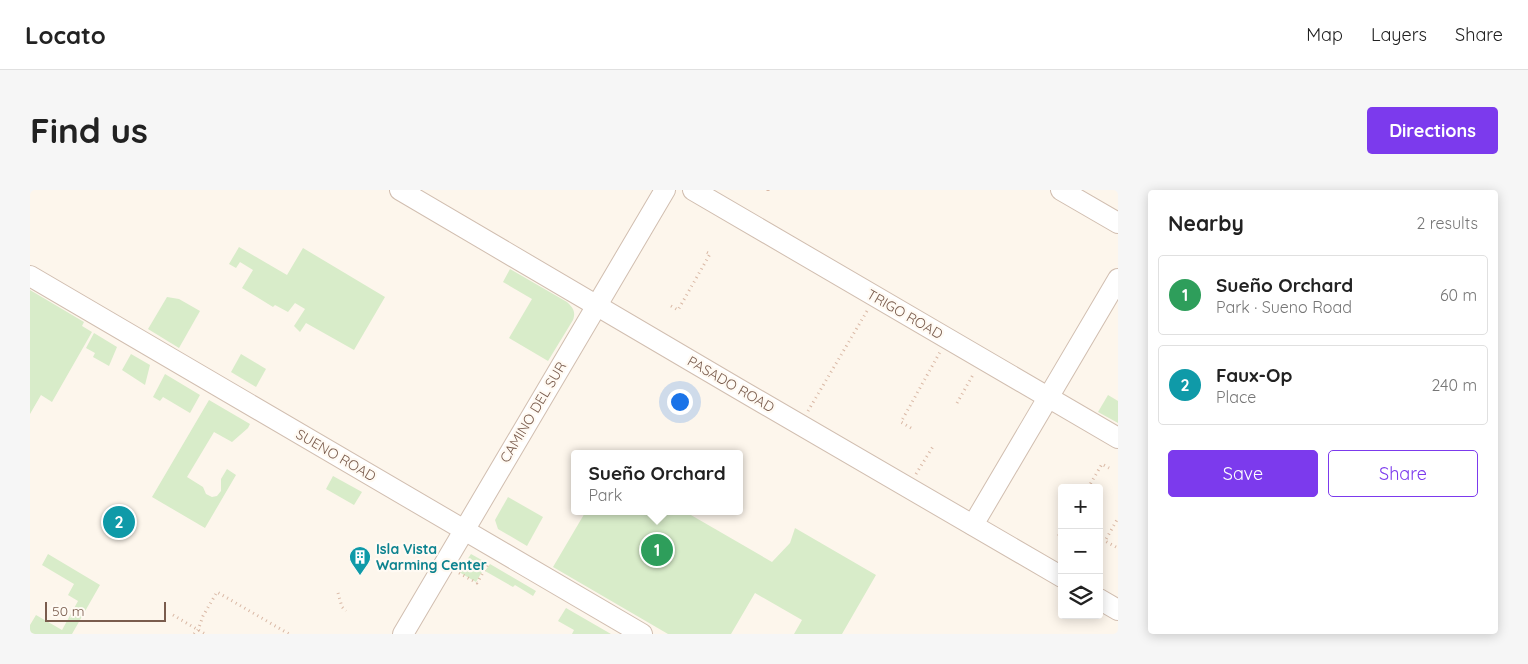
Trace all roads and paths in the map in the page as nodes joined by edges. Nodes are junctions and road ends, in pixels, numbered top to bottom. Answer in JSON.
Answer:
{"nodes":[{"id":1,"x":400,"y":190,"type":"edge"},
{"id":2,"x":665,"y":190,"type":"edge"},
{"id":3,"x":693,"y":190,"type":"edge"},
{"id":4,"x":768,"y":190,"type":"edge"},
{"id":5,"x":1061,"y":190,"type":"edge"},
{"id":6,"x":768,"y":195,"type":"dead end"},
{"id":7,"x":1118,"y":223,"type":"edge"},
{"id":8,"x":704,"y":251,"type":"dead end"},
{"id":9,"x":30,"y":276,"type":"edge"},
{"id":10,"x":1118,"y":279,"type":"edge"},
{"id":11,"x":596,"y":306,"type":"junction"},
{"id":12,"x":671,"y":306,"type":"dead end"},
{"id":13,"x":869,"y":308,"type":"dead end"},
{"id":14,"x":941,"y":352,"type":"dead end"},
{"id":15,"x":975,"y":372,"type":"dead end"},
{"id":16,"x":1048,"y":397,"type":"junction"},
{"id":17,"x":958,"y":403,"type":"dead end"},
{"id":18,"x":800,"y":424,"type":"junction"},
{"id":19,"x":911,"y":428,"type":"dead end"},
{"id":20,"x":1118,"y":438,"type":"edge"},
{"id":21,"x":934,"y":445,"type":"dead end"},
{"id":22,"x":1110,"y":468,"type":"dead end"},
{"id":23,"x":1090,"y":484,"type":"edge"},
{"id":24,"x":908,"y":487,"type":"junction"},
{"id":25,"x":1118,"y":518,"type":"edge"},
{"id":26,"x":973,"y":525,"type":"junction"},
{"id":27,"x":463,"y":530,"type":"junction"},
{"id":28,"x":1116,"y":547,"type":"dead end"},
{"id":29,"x":490,"y":561,"type":"dead end"},
{"id":30,"x":459,"y":573,"type":"dead end"},
{"id":31,"x":1058,"y":575,"type":"edge"},
{"id":32,"x":338,"y":593,"type":"dead end"},
{"id":33,"x":1103,"y":601,"type":"edge"},
{"id":34,"x":1118,"y":610,"type":"edge"},
{"id":35,"x":346,"y":611,"type":"dead end"},
{"id":36,"x":173,"y":615,"type":"dead end"},
{"id":37,"x":198,"y":630,"type":"junction"},
{"id":38,"x":194,"y":634,"type":"edge"},
{"id":39,"x":206,"y":634,"type":"edge"},
{"id":40,"x":289,"y":634,"type":"edge"},
{"id":41,"x":403,"y":634,"type":"edge"},
{"id":42,"x":642,"y":634,"type":"edge"}],
"edges":[{"from":1,"to":11,"type":"street","name":"PASADO ROAD"},
{"from":2,"to":11,"type":"street","name":"CAMINO DEL SUR"},
{"from":3,"to":16,"type":"street","name":"TRIGO ROAD"},
{"from":4,"to":6,"type":"path"},
{"from":5,"to":7,"type":"street"},
{"from":8,"to":12,"type":"path"},
{"from":9,"to":27,"type":"street","name":"SUENO ROAD"},
{"from":10,"to":16,"type":"street"},
{"from":11,"to":18,"type":"street","name":"PASADO ROAD"},
{"from":11,"to":27,"type":"street","name":"CAMINO DEL SUR"},
{"from":13,"to":18,"type":"path"},
{"from":14,"to":19,"type":"path"},
{"from":15,"to":17,"type":"path"},
{"from":16,"to":20,"type":"street","name":"TRIGO ROAD"},
{"from":16,"to":26,"type":"street"},
{"from":18,"to":24,"type":"street","name":"PASADO ROAD"},
{"from":21,"to":24,"type":"path"},
{"from":22,"to":23,"type":"path"},
{"from":24,"to":26,"type":"street","name":"PASADO ROAD"},
{"from":25,"to":28,"type":"path"},
{"from":26,"to":31,"type":"street","name":"PASADO ROAD"},
{"from":27,"to":41,"type":"street","name":"CAMINO DEL SUR"},
{"from":27,"to":42,"type":"street","name":"SUENO ROAD"},
{"from":29,"to":30,"type":"path"},
{"from":32,"to":35,"type":"path"},
{"from":33,"to":34,"type":"street"},
{"from":36,"to":37,"type":"path"},
{"from":37,"to":38,"type":"path"},
{"from":37,"to":39,"type":"path"},
{"from":37,"to":40,"type":"path"}]}
